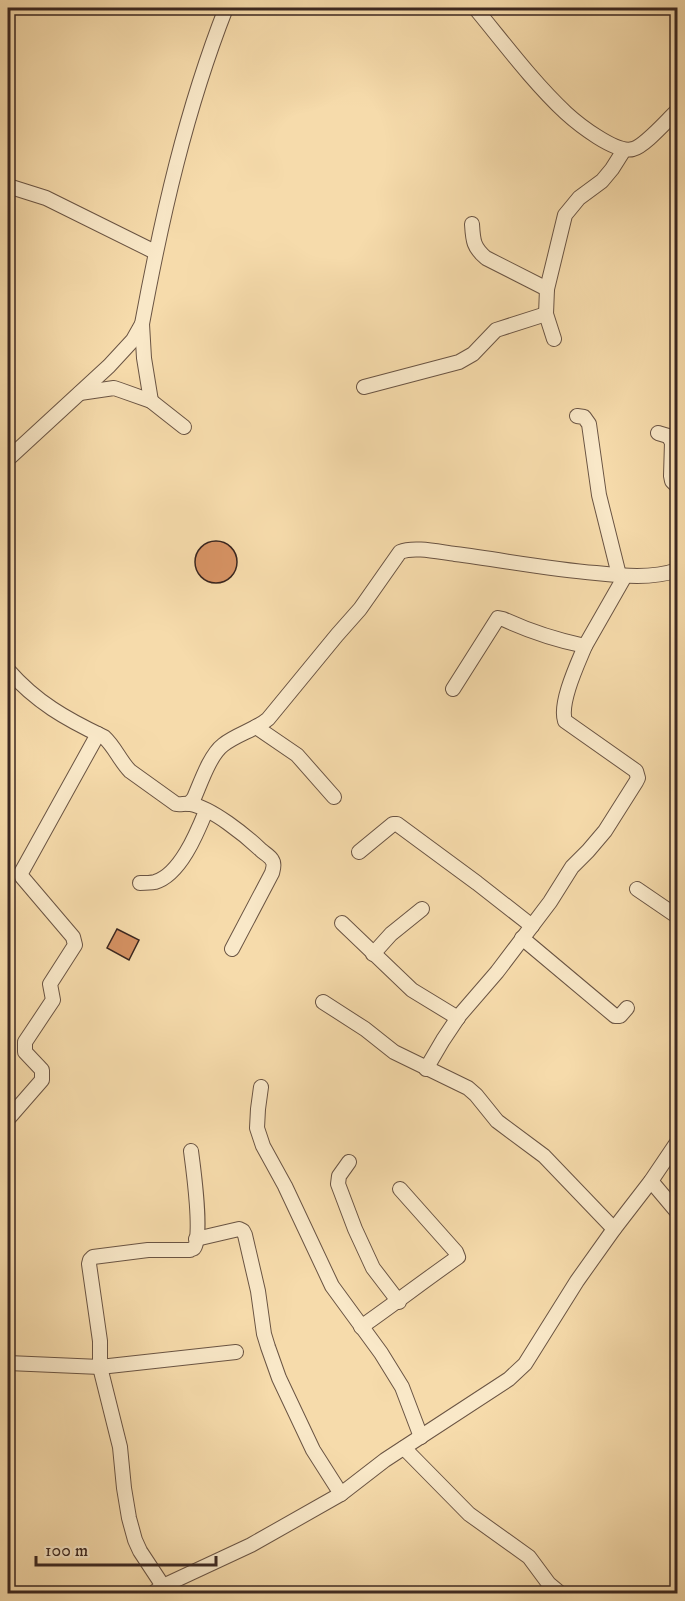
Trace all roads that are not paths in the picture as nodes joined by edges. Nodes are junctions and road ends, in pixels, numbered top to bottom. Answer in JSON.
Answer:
{"nodes":[{"id":1,"x":226,"y":8,"type":"edge"},
{"id":2,"x":475,"y":8,"type":"edge"},
{"id":3,"x":678,"y":110,"type":"edge"},
{"id":4,"x":624,"y":150,"type":"junction"},
{"id":5,"x":8,"y":186,"type":"edge"},
{"id":6,"x":472,"y":224,"type":"dead end"},
{"id":7,"x":155,"y":252,"type":"junction"},
{"id":8,"x":547,"y":289,"type":"junction"},
{"id":9,"x":546,"y":314,"type":"junction"},
{"id":10,"x":142,"y":324,"type":"junction"},
{"id":11,"x":554,"y":339,"type":"dead end"},
{"id":12,"x":364,"y":387,"type":"dead end"},
{"id":13,"x":80,"y":393,"type":"junction"},
{"id":14,"x":151,"y":401,"type":"junction"},
{"id":15,"x":577,"y":416,"type":"dead end"},
{"id":16,"x":184,"y":427,"type":"dead end"},
{"id":17,"x":658,"y":433,"type":"dead end"},
{"id":18,"x":8,"y":459,"type":"edge"},
{"id":19,"x":678,"y":487,"type":"edge"},
{"id":20,"x":678,"y":570,"type":"edge"},
{"id":21,"x":622,"y":576,"type":"junction"},
{"id":22,"x":585,"y":646,"type":"junction"},
{"id":23,"x":8,"y":670,"type":"edge"},
{"id":24,"x":453,"y":688,"type":"dead end"},
{"id":25,"x":256,"y":727,"type":"junction"},
{"id":26,"x":98,"y":734,"type":"junction"},
{"id":27,"x":334,"y":797,"type":"dead end"},
{"id":28,"x":189,"y":804,"type":"junction"},
{"id":29,"x":206,"y":811,"type":"junction"},
{"id":30,"x":359,"y":852,"type":"dead end"},
{"id":31,"x":141,"y":883,"type":"dead end"},
{"id":32,"x":637,"y":889,"type":"dead end"},
{"id":33,"x":422,"y":909,"type":"dead end"},
{"id":34,"x":678,"y":916,"type":"edge"},
{"id":35,"x":342,"y":922,"type":"dead end"},
{"id":36,"x":532,"y":926,"type":"junction"},
{"id":37,"x":522,"y":938,"type":"junction"},
{"id":38,"x":232,"y":949,"type":"dead end"},
{"id":39,"x":373,"y":954,"type":"junction"},
{"id":40,"x":323,"y":1002,"type":"dead end"},
{"id":41,"x":627,"y":1008,"type":"dead end"},
{"id":42,"x":458,"y":1018,"type":"junction"},
{"id":43,"x":426,"y":1069,"type":"junction"},
{"id":44,"x":261,"y":1087,"type":"dead end"},
{"id":45,"x":8,"y":1119,"type":"edge"},
{"id":46,"x":678,"y":1141,"type":"edge"},
{"id":47,"x":191,"y":1151,"type":"dead end"},
{"id":48,"x":349,"y":1162,"type":"dead end"},
{"id":49,"x":651,"y":1181,"type":"junction"},
{"id":50,"x":400,"y":1189,"type":"dead end"},
{"id":51,"x":678,"y":1213,"type":"edge"},
{"id":52,"x":614,"y":1229,"type":"junction"},
{"id":53,"x":196,"y":1239,"type":"junction"},
{"id":54,"x":399,"y":1302,"type":"junction"},
{"id":55,"x":361,"y":1327,"type":"junction"},
{"id":56,"x":237,"y":1352,"type":"dead end"},
{"id":57,"x":8,"y":1363,"type":"edge"},
{"id":58,"x":100,"y":1367,"type":"junction"},
{"id":59,"x":421,"y":1437,"type":"junction"},
{"id":60,"x":404,"y":1448,"type":"junction"},
{"id":61,"x":341,"y":1494,"type":"junction"},
{"id":62,"x":157,"y":1590,"type":"edge"},
{"id":63,"x":561,"y":1593,"type":"edge"}],
"edges":[{"from":1,"to":7,"type":"street"},
{"from":2,"to":4,"type":"street"},
{"from":3,"to":4,"type":"street"},
{"from":4,"to":8,"type":"street"},
{"from":5,"to":7,"type":"street"},
{"from":6,"to":8,"type":"street"},
{"from":7,"to":10,"type":"street"},
{"from":8,"to":9,"type":"street"},
{"from":9,"to":11,"type":"street"},
{"from":9,"to":12,"type":"street"},
{"from":10,"to":13,"type":"street"},
{"from":10,"to":14,"type":"street"},
{"from":13,"to":14,"type":"street"},
{"from":13,"to":18,"type":"street"},
{"from":14,"to":16,"type":"street"},
{"from":15,"to":21,"type":"street"},
{"from":17,"to":19,"type":"street"},
{"from":20,"to":21,"type":"street"},
{"from":21,"to":22,"type":"street"},
{"from":21,"to":25,"type":"street"},
{"from":22,"to":24,"type":"street"},
{"from":22,"to":36,"type":"street"},
{"from":23,"to":26,"type":"street"},
{"from":25,"to":27,"type":"street"},
{"from":25,"to":28,"type":"street"},
{"from":26,"to":28,"type":"street"},
{"from":26,"to":45,"type":"street"},
{"from":28,"to":29,"type":"street"},
{"from":29,"to":31,"type":"street"},
{"from":29,"to":38,"type":"street"},
{"from":30,"to":36,"type":"street"},
{"from":32,"to":34,"type":"street"},
{"from":33,"to":39,"type":"street"},
{"from":35,"to":39,"type":"street"},
{"from":36,"to":37,"type":"street"},
{"from":37,"to":41,"type":"street"},
{"from":37,"to":42,"type":"street"},
{"from":39,"to":42,"type":"street"},
{"from":40,"to":43,"type":"street"},
{"from":42,"to":43,"type":"street"},
{"from":43,"to":52,"type":"street"},
{"from":44,"to":55,"type":"street"},
{"from":46,"to":49,"type":"street"},
{"from":47,"to":53,"type":"street"},
{"from":48,"to":54,"type":"street"},
{"from":49,"to":51,"type":"street"},
{"from":49,"to":52,"type":"street"},
{"from":50,"to":54,"type":"street"},
{"from":52,"to":59,"type":"street"},
{"from":53,"to":58,"type":"street"},
{"from":53,"to":61,"type":"street"},
{"from":54,"to":55,"type":"street"},
{"from":55,"to":59,"type":"street"},
{"from":56,"to":58,"type":"street"},
{"from":57,"to":58,"type":"street"},
{"from":58,"to":62,"type":"street"},
{"from":59,"to":60,"type":"street"},
{"from":60,"to":61,"type":"street"},
{"from":60,"to":63,"type":"street"},
{"from":61,"to":62,"type":"street"}]}
